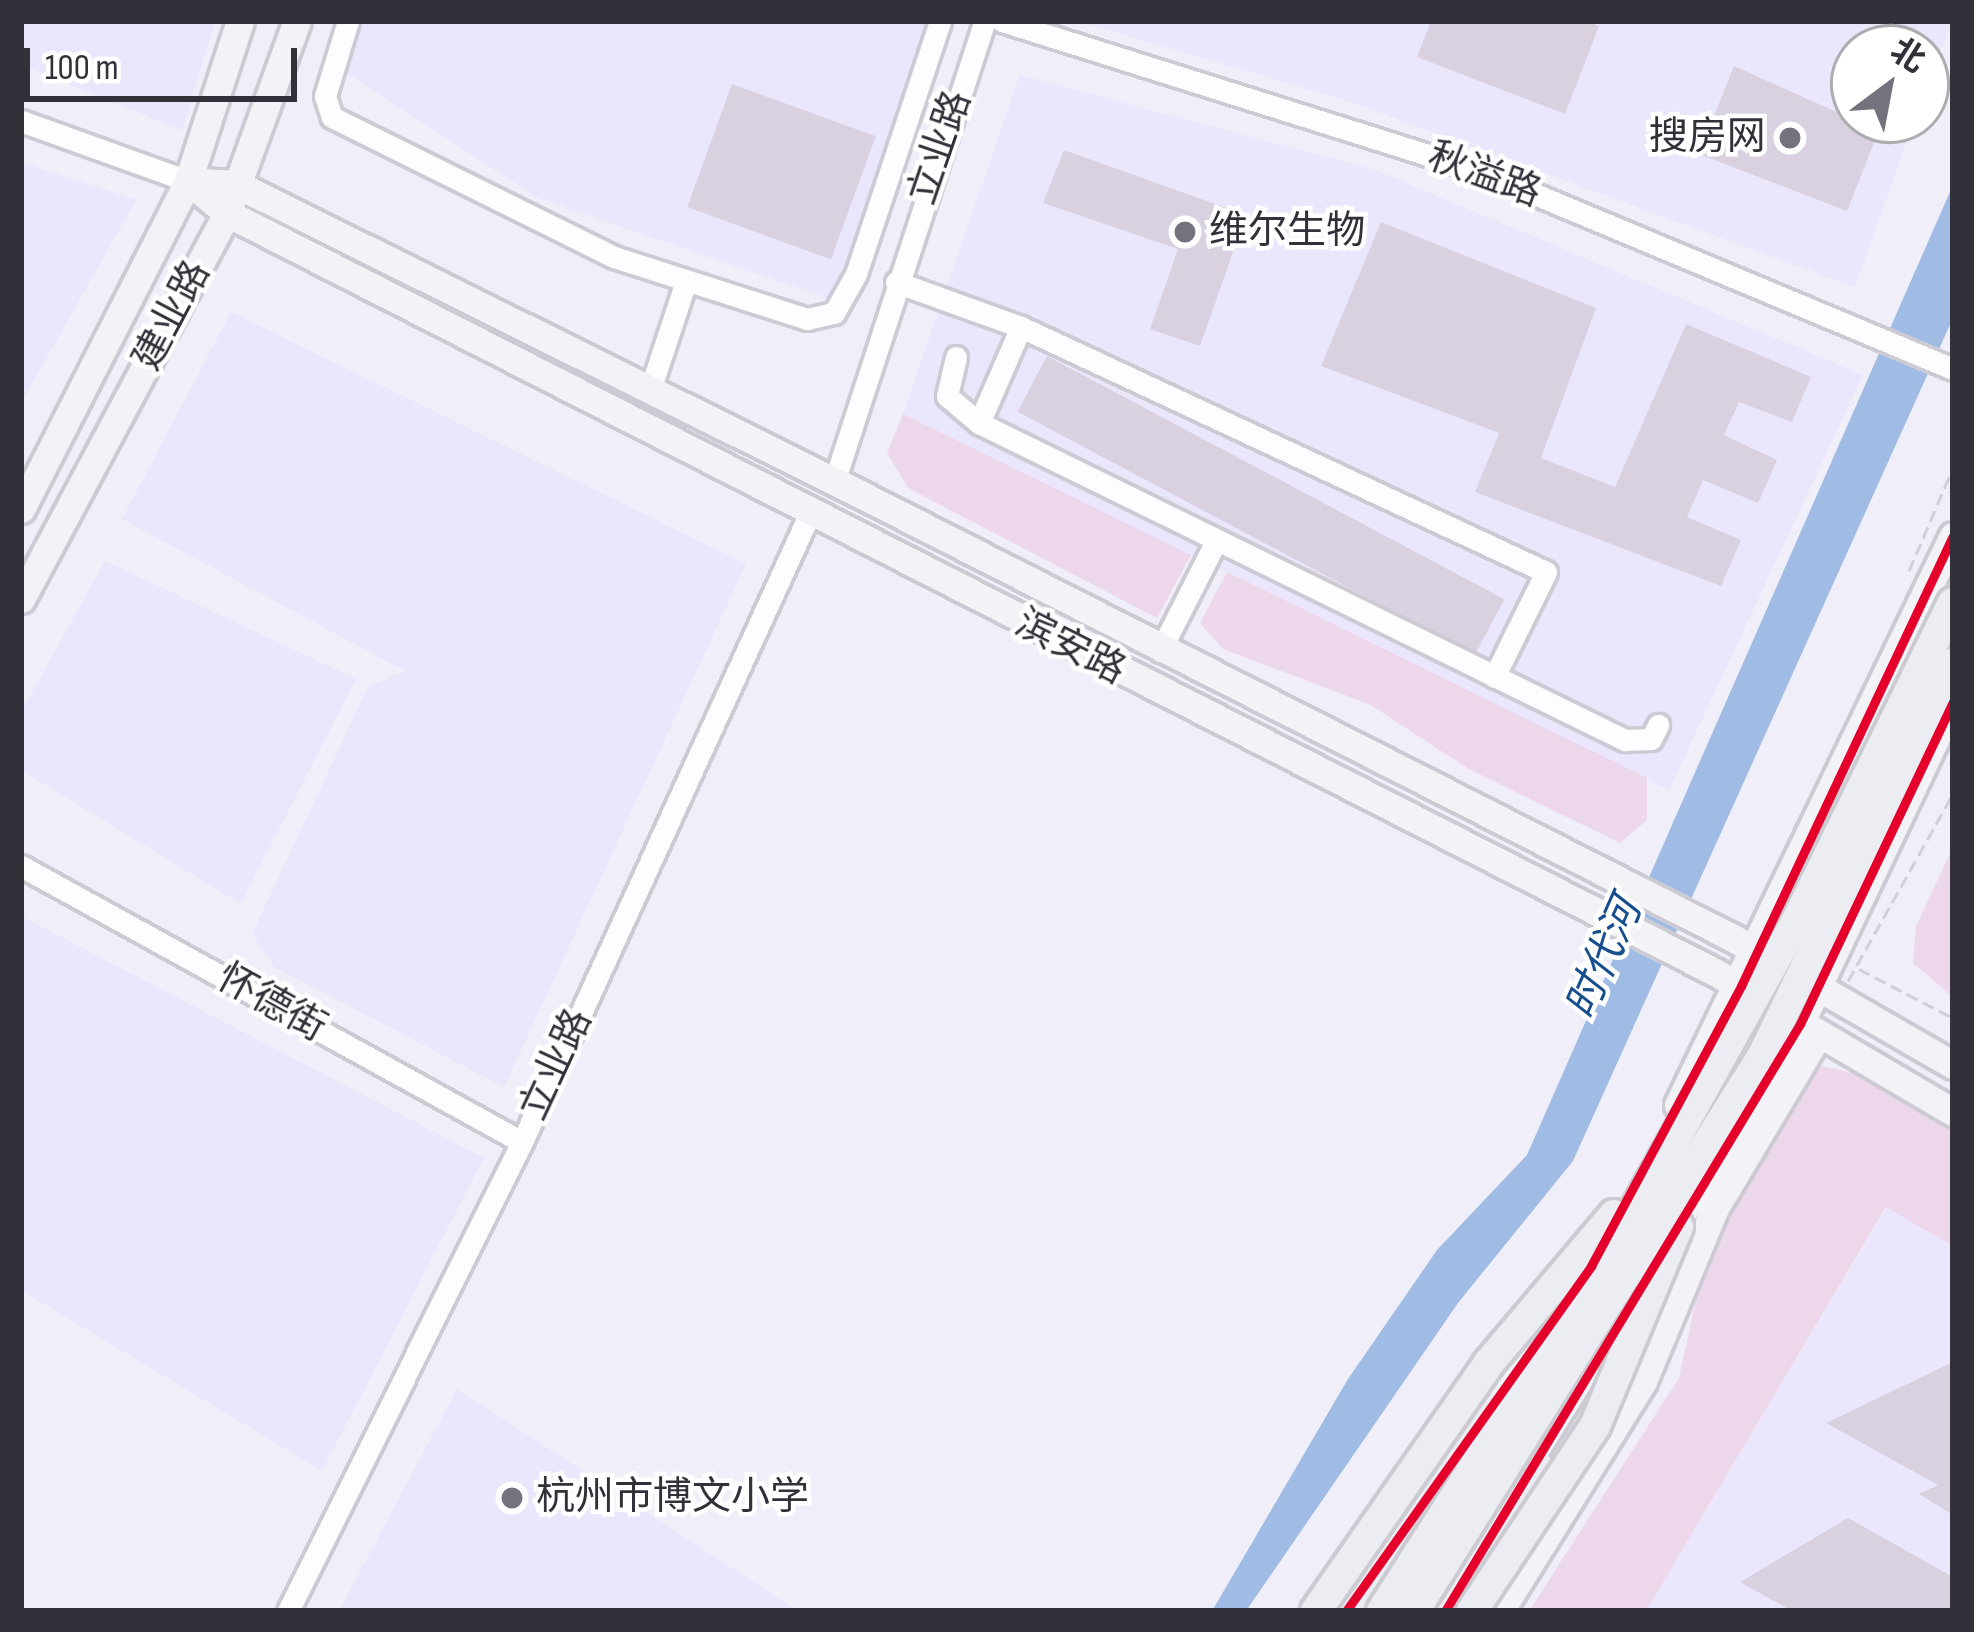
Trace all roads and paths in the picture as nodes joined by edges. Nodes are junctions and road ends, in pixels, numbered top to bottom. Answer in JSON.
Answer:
{"nodes":[{"id":1,"x":241,"y":21,"type":"edge"},
{"id":2,"x":297,"y":21,"type":"edge"},
{"id":3,"x":348,"y":21,"type":"edge"},
{"id":4,"x":1002,"y":21,"type":"edge"},
{"id":5,"x":939,"y":22,"type":"edge"},
{"id":6,"x":982,"y":28,"type":"edge"},
{"id":7,"x":21,"y":121,"type":"edge"},
{"id":8,"x":188,"y":181,"type":"junction"},
{"id":9,"x":236,"y":184,"type":"junction"},
{"id":10,"x":227,"y":213,"type":"junction"},
{"id":11,"x":686,"y":281,"type":"junction"},
{"id":12,"x":896,"y":282,"type":"junction"},
{"id":13,"x":1021,"y":327,"type":"junction"},
{"id":14,"x":956,"y":357,"type":"dead end"},
{"id":15,"x":1953,"y":369,"type":"edge"},
{"id":16,"x":650,"y":390,"type":"junction"},
{"id":17,"x":979,"y":423,"type":"junction"},
{"id":18,"x":834,"y":482,"type":"junction"},
{"id":19,"x":21,"y":509,"type":"edge"},
{"id":20,"x":811,"y":512,"type":"junction"},
{"id":21,"x":1953,"y":536,"type":"edge"},
{"id":22,"x":1214,"y":545,"type":"junction"},
{"id":23,"x":21,"y":599,"type":"edge"},
{"id":24,"x":1953,"y":603,"type":"edge"},
{"id":25,"x":1160,"y":651,"type":"junction"},
{"id":26,"x":1953,"y":664,"type":"edge"},
{"id":27,"x":1494,"y":677,"type":"junction"},
{"id":28,"x":1953,"y":702,"type":"edge"},
{"id":29,"x":1658,"y":725,"type":"dead end"},
{"id":30,"x":1953,"y":794,"type":"edge"},
{"id":31,"x":21,"y":866,"type":"edge"},
{"id":32,"x":1757,"y":952,"type":"junction"},
{"id":33,"x":1741,"y":986,"type":"junction"},
{"id":34,"x":1827,"y":994,"type":"junction"},
{"id":35,"x":1809,"y":1029,"type":"junction"},
{"id":36,"x":1953,"y":1065,"type":"edge"},
{"id":37,"x":1696,"y":1104,"type":"junction"},
{"id":38,"x":1953,"y":1112,"type":"edge"},
{"id":39,"x":1720,"y":1126,"type":"junction"},
{"id":40,"x":522,"y":1142,"type":"junction"},
{"id":41,"x":1705,"y":1233,"type":"junction"},
{"id":42,"x":1623,"y":1315,"type":"junction"},
{"id":43,"x":1546,"y":1340,"type":"junction"},
{"id":44,"x":1586,"y":1373,"type":"junction"},
{"id":45,"x":1482,"y":1406,"type":"joint"},
{"id":46,"x":1539,"y":1468,"type":"joint"},
{"id":47,"x":288,"y":1611,"type":"edge"},
{"id":48,"x":1316,"y":1611,"type":"edge"},
{"id":49,"x":1346,"y":1611,"type":"edge"},
{"id":50,"x":1364,"y":1611,"type":"edge"},
{"id":51,"x":1382,"y":1611,"type":"edge"},
{"id":52,"x":1414,"y":1611,"type":"edge"},
{"id":53,"x":1430,"y":1611,"type":"edge"},
{"id":54,"x":1445,"y":1611,"type":"edge"},
{"id":55,"x":1472,"y":1611,"type":"edge"},
{"id":56,"x":1500,"y":1611,"type":"edge"}],
"edges":[{"from":1,"to":8,"type":"main road","name":"建业路"},
{"from":2,"to":9,"type":"main road","name":"建业路"},
{"from":3,"to":11,"type":"street"},
{"from":4,"to":15,"type":"street","name":"秋溢路"},
{"from":5,"to":6,"type":"street"},
{"from":5,"to":11,"type":"street"},
{"from":6,"to":12,"type":"street","name":"立业路"},
{"from":7,"to":8,"type":"street","name":"滨安路"},
{"from":8,"to":9,"type":"main road","name":"滨安路"},
{"from":8,"to":10,"type":"main road","name":"滨安路"},
{"from":8,"to":19,"type":"main road","name":"建业路"},
{"from":9,"to":10,"type":"main road","name":"建业路"},
{"from":9,"to":16,"type":"main road","name":"滨安路"},
{"from":10,"to":20,"type":"main road","name":"滨安路"},
{"from":10,"to":23,"type":"main road","name":"建业路"},
{"from":11,"to":16,"type":"street"},
{"from":12,"to":13,"type":"street"},
{"from":12,"to":18,"type":"street","name":"立业路"},
{"from":13,"to":17,"type":"street"},
{"from":13,"to":27,"type":"street"},
{"from":14,"to":17,"type":"street"},
{"from":16,"to":18,"type":"main road","name":"滨安路"},
{"from":17,"to":22,"type":"street"},
{"from":18,"to":25,"type":"main road","name":"滨安路"},
{"from":20,"to":33,"type":"main road","name":"滨安路"},
{"from":20,"to":40,"type":"street","name":"立业路"},
{"from":21,"to":32,"type":"main road"},
{"from":22,"to":25,"type":"street"},
{"from":22,"to":27,"type":"street"},
{"from":24,"to":37,"type":"highway","bridge":true},
{"from":25,"to":32,"type":"main road","name":"滨安路"},
{"from":26,"to":39,"type":"highway","bridge":true},
{"from":27,"to":29,"type":"street"},
{"from":28,"to":34,"type":"main road"},
{"from":30,"to":34,"type":"path"},
{"from":31,"to":40,"type":"street","name":"怀德街"},
{"from":32,"to":33,"type":"main road"},
{"from":32,"to":34,"type":"main road","name":"滨安路"},
{"from":33,"to":35,"type":"main road","name":"滨安路"},
{"from":33,"to":43,"type":"main road"},
{"from":34,"to":35,"type":"main road"},
{"from":34,"to":36,"type":"main road","name":"滨安路"},
{"from":35,"to":38,"type":"main road","name":"滨安路"},
{"from":35,"to":41,"type":"main road"},
{"from":35,"to":42,"type":"main road"},
{"from":37,"to":48,"type":"highway","bridge":true},
{"from":37,"to":51,"type":"highway","bridge":true},
{"from":39,"to":52,"type":"highway","bridge":true},
{"from":39,"to":55,"type":"highway","bridge":true},
{"from":40,"to":47,"type":"street","name":"立业路"},
{"from":41,"to":42,"type":"main road"},
{"from":41,"to":56,"type":"main road"},
{"from":42,"to":44,"type":"main road"},
{"from":43,"to":45,"type":"main road"},
{"from":43,"to":50,"type":"main road"},
{"from":44,"to":46,"type":"main road"},
{"from":44,"to":53,"type":"main road"},
{"from":45,"to":49,"type":"highway"},
{"from":46,"to":54,"type":"highway"}]}
